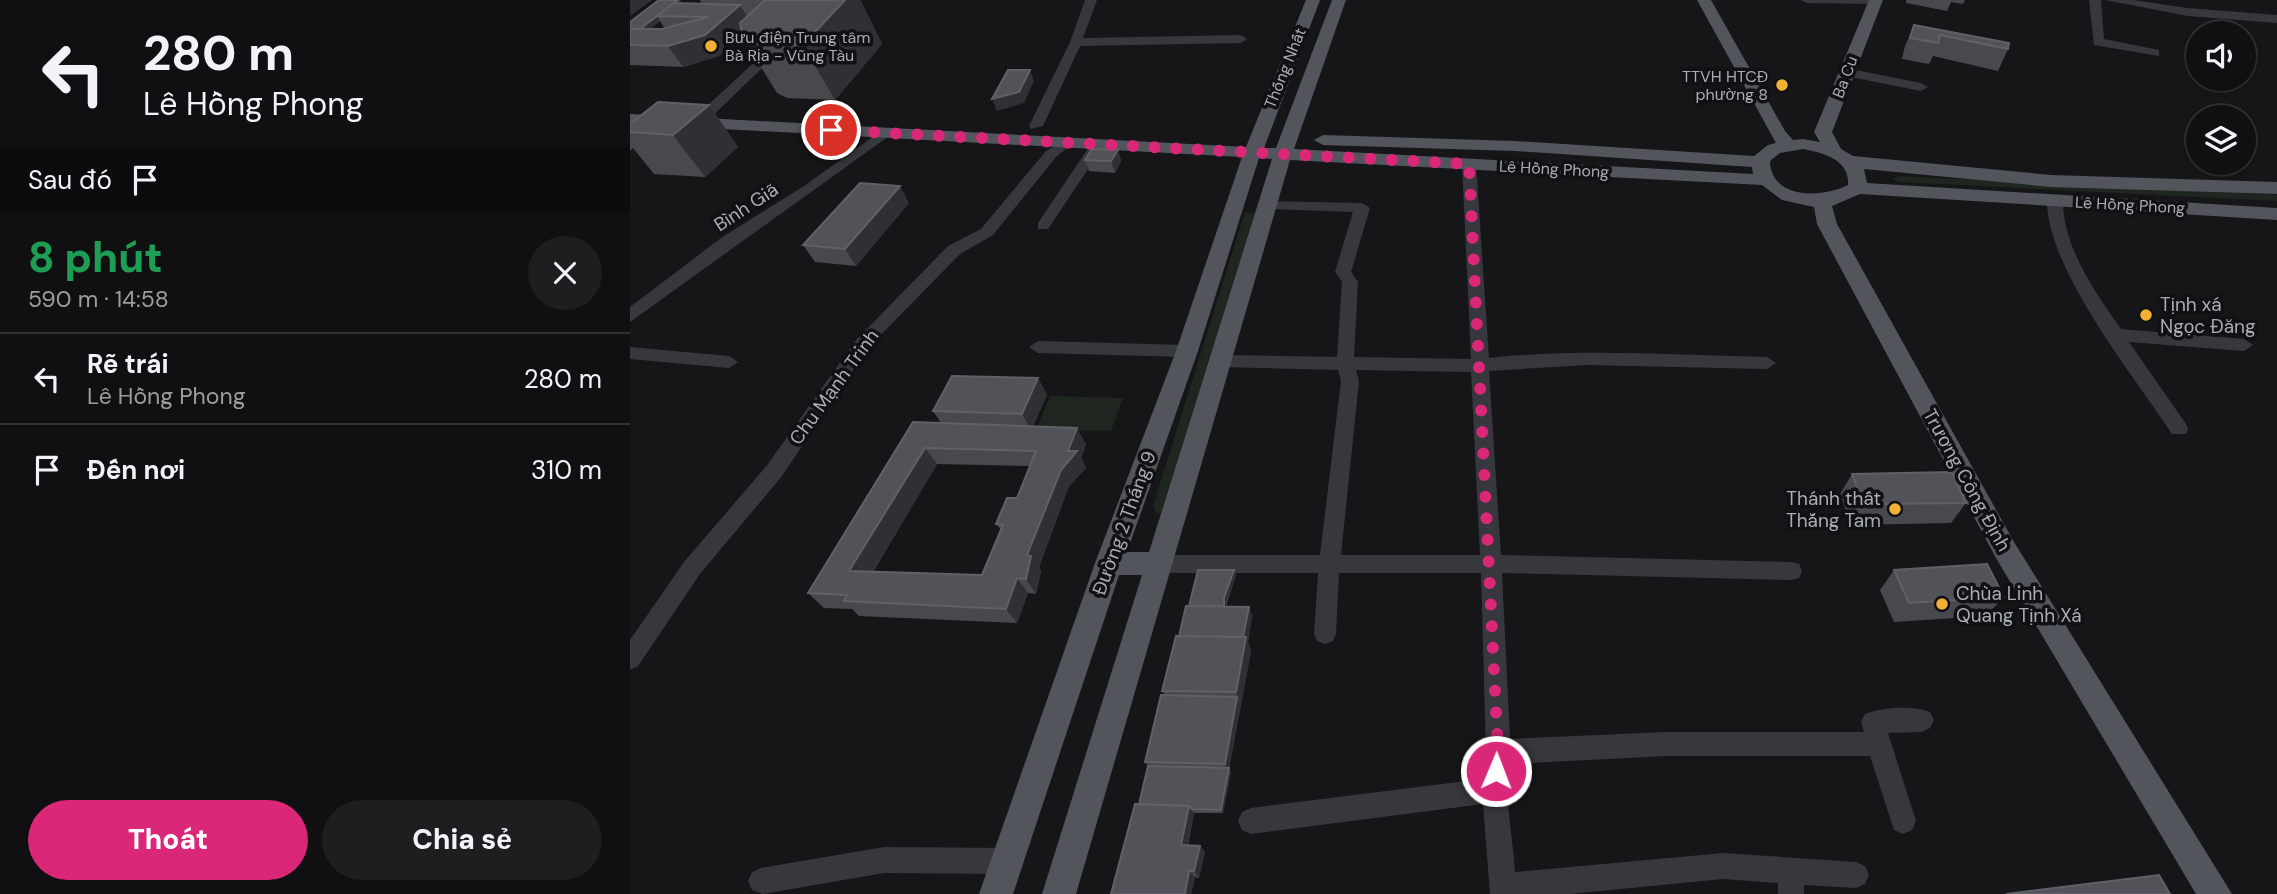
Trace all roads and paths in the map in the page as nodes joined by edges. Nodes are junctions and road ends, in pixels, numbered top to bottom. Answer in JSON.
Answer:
{"nodes":[{"id":1,"x":1091,"y":0,"type":"edge"},
{"id":2,"x":1313,"y":0,"type":"edge"},
{"id":3,"x":1339,"y":0,"type":"edge"},
{"id":4,"x":1704,"y":0,"type":"edge"},
{"id":5,"x":1807,"y":0,"type":"edge"},
{"id":6,"x":1876,"y":0,"type":"edge"},
{"id":7,"x":2095,"y":0,"type":"edge"},
{"id":8,"x":2111,"y":0,"type":"edge"},
{"id":9,"x":2277,"y":19,"type":"edge"},
{"id":10,"x":787,"y":38,"type":"edge"},
{"id":11,"x":1241,"y":40,"type":"dead end"},
{"id":12,"x":1076,"y":42,"type":"junction"},
{"id":13,"x":2155,"y":53,"type":"dead end"},
{"id":14,"x":1846,"y":72,"type":"junction"},
{"id":15,"x":1921,"y":87,"type":"dead end"},
{"id":16,"x":630,"y":104,"type":"edge"},
{"id":17,"x":714,"y":108,"type":"junction"},
{"id":18,"x":630,"y":119,"type":"edge"},
{"id":19,"x":698,"y":122,"type":"junction"},
{"id":20,"x":884,"y":133,"type":"junction"},
{"id":21,"x":1033,"y":134,"type":"junction"},
{"id":22,"x":1069,"y":136,"type":"junction"},
{"id":23,"x":1098,"y":144,"type":"junction"},
{"id":24,"x":1255,"y":145,"type":"junction"},
{"id":25,"x":1787,"y":145,"type":"junction"},
{"id":26,"x":1285,"y":146,"type":"junction"},
{"id":27,"x":1841,"y":156,"type":"junction"},
{"id":28,"x":1469,"y":164,"type":"junction"},
{"id":29,"x":1762,"y":171,"type":"junction"},
{"id":30,"x":1857,"y":188,"type":"junction"},
{"id":31,"x":2277,"y":188,"type":"edge"},
{"id":32,"x":2055,"y":201,"type":"junction"},
{"id":33,"x":1822,"y":202,"type":"junction"},
{"id":34,"x":1268,"y":204,"type":"junction"},
{"id":35,"x":2277,"y":214,"type":"edge"},
{"id":36,"x":1043,"y":226,"type":"dead end"},
{"id":37,"x":630,"y":316,"type":"edge"},
{"id":38,"x":2115,"y":335,"type":"junction"},
{"id":39,"x":2244,"y":345,"type":"dead end"},
{"id":40,"x":1038,"y":347,"type":"dead end"},
{"id":41,"x":1187,"y":351,"type":"junction"},
{"id":42,"x":630,"y":353,"type":"edge"},
{"id":43,"x":1222,"y":361,"type":"junction"},
{"id":44,"x":730,"y":362,"type":"dead end"},
{"id":45,"x":1767,"y":363,"type":"dead end"},
{"id":46,"x":1345,"y":364,"type":"junction"},
{"id":47,"x":1478,"y":366,"type":"junction"},
{"id":48,"x":2179,"y":429,"type":"dead end"},
{"id":49,"x":1109,"y":562,"type":"junction"},
{"id":50,"x":1156,"y":564,"type":"junction"},
{"id":51,"x":1491,"y":564,"type":"junction"},
{"id":52,"x":1329,"y":566,"type":"junction"},
{"id":53,"x":1791,"y":570,"type":"dead end"},
{"id":54,"x":1325,"y":634,"type":"dead end"},
{"id":55,"x":630,"y":660,"type":"edge"},
{"id":56,"x":1922,"y":720,"type":"dead end"},
{"id":57,"x":1880,"y":744,"type":"junction"},
{"id":58,"x":1498,"y":752,"type":"junction"},
{"id":59,"x":1493,"y":790,"type":"junction"},
{"id":60,"x":1251,"y":821,"type":"dead end"},
{"id":61,"x":1903,"y":821,"type":"dead end"},
{"id":62,"x":1007,"y":861,"type":"junction"},
{"id":63,"x":1856,"y":875,"type":"dead end"},
{"id":64,"x":761,"y":881,"type":"dead end"},
{"id":65,"x":1791,"y":882,"type":"edge"},
{"id":66,"x":1503,"y":890,"type":"edge"},
{"id":67,"x":996,"y":894,"type":"edge"},
{"id":68,"x":1059,"y":894,"type":"edge"},
{"id":69,"x":2215,"y":894,"type":"edge"}],
"edges":[{"from":1,"to":12,"type":"street"},
{"from":2,"to":24,"type":"main road","name":"Thống Nhất"},
{"from":3,"to":26,"type":"main road","name":"Thống Nhất"},
{"from":4,"to":25,"type":"main road"},
{"from":5,"to":6,"type":"street"},
{"from":6,"to":14,"type":"main road","name":"Ba Cu"},
{"from":7,"to":13,"type":"street"},
{"from":8,"to":9,"type":"street"},
{"from":10,"to":17,"type":"street"},
{"from":11,"to":12,"type":"street"},
{"from":12,"to":21,"type":"street"},
{"from":14,"to":15,"type":"street"},
{"from":14,"to":27,"type":"main road","name":"Ba Cu"},
{"from":16,"to":17,"type":"main road","name":"Lê Hồng Phong"},
{"from":17,"to":19,"type":"street"},
{"from":17,"to":21,"type":"main road","name":"Lê Hồng Phong"},
{"from":18,"to":19,"type":"main road","name":"Lê Hồng Phong"},
{"from":19,"to":20,"type":"main road","name":"Lê Hồng Phong"},
{"from":20,"to":21,"type":"main road","name":"Lê Hồng Phong"},
{"from":20,"to":37,"type":"street","name":"Bình Giã"},
{"from":21,"to":22,"type":"main road","name":"Lê Hồng Phong"},
{"from":22,"to":23,"type":"main road","name":"Lê Hồng Phong"},
{"from":22,"to":24,"type":"main road","name":"Lê Hồng Phong"},
{"from":22,"to":55,"type":"street","name":"Chu Mạnh Trinh"},
{"from":23,"to":24,"type":"main road","name":"Lê Hồng Phong"},
{"from":23,"to":36,"type":"street"},
{"from":24,"to":26,"type":"main road","name":"Lê Hồng Phong"},
{"from":24,"to":41,"type":"main road","name":"Đường 2 Tháng 9"},
{"from":25,"to":27,"type":"main road","name":"Lê Hồng Phong"},
{"from":25,"to":29,"type":"main road"},
{"from":26,"to":28,"type":"main road","name":"Lê Hồng Phong"},
{"from":26,"to":29,"type":"main road","name":"Lê Hồng Phong"},
{"from":26,"to":34,"type":"main road"},
{"from":27,"to":30,"type":"main road","name":"Ba Cu"},
{"from":27,"to":31,"type":"main road","name":"Lê Hồng Phong"},
{"from":28,"to":29,"type":"main road","name":"Lê Hồng Phong"},
{"from":28,"to":47,"type":"street"},
{"from":29,"to":33,"type":"main road"},
{"from":30,"to":32,"type":"main road","name":"Lê Hồng Phong"},
{"from":30,"to":33,"type":"main road"},
{"from":32,"to":35,"type":"main road","name":"Lê Hồng Phong"},
{"from":32,"to":38,"type":"street"},
{"from":33,"to":69,"type":"main road","name":"Trương Công Định"},
{"from":34,"to":43,"type":"main road"},
{"from":34,"to":46,"type":"street"},
{"from":38,"to":39,"type":"street"},
{"from":38,"to":48,"type":"street"},
{"from":40,"to":41,"type":"street"},
{"from":41,"to":49,"type":"main road","name":"Đường 2 Tháng 9"},
{"from":42,"to":44,"type":"street"},
{"from":43,"to":46,"type":"street"},
{"from":43,"to":50,"type":"main road"},
{"from":45,"to":47,"type":"street"},
{"from":46,"to":47,"type":"street"},
{"from":46,"to":52,"type":"street"},
{"from":47,"to":51,"type":"street"},
{"from":49,"to":50,"type":"main road"},
{"from":49,"to":62,"type":"main road","name":"Đường 2 Tháng 9"},
{"from":50,"to":52,"type":"street"},
{"from":50,"to":68,"type":"main road"},
{"from":51,"to":52,"type":"street"},
{"from":51,"to":53,"type":"street"},
{"from":51,"to":58,"type":"street"},
{"from":52,"to":54,"type":"street"},
{"from":56,"to":57,"type":"street"},
{"from":57,"to":58,"type":"street"},
{"from":57,"to":61,"type":"street"},
{"from":58,"to":59,"type":"street"},
{"from":59,"to":60,"type":"street"},
{"from":59,"to":66,"type":"street"},
{"from":62,"to":64,"type":"street"},
{"from":62,"to":67,"type":"main road","name":"Đường 2 Tháng 9"},
{"from":63,"to":65,"type":"street"},
{"from":65,"to":66,"type":"street"}]}
